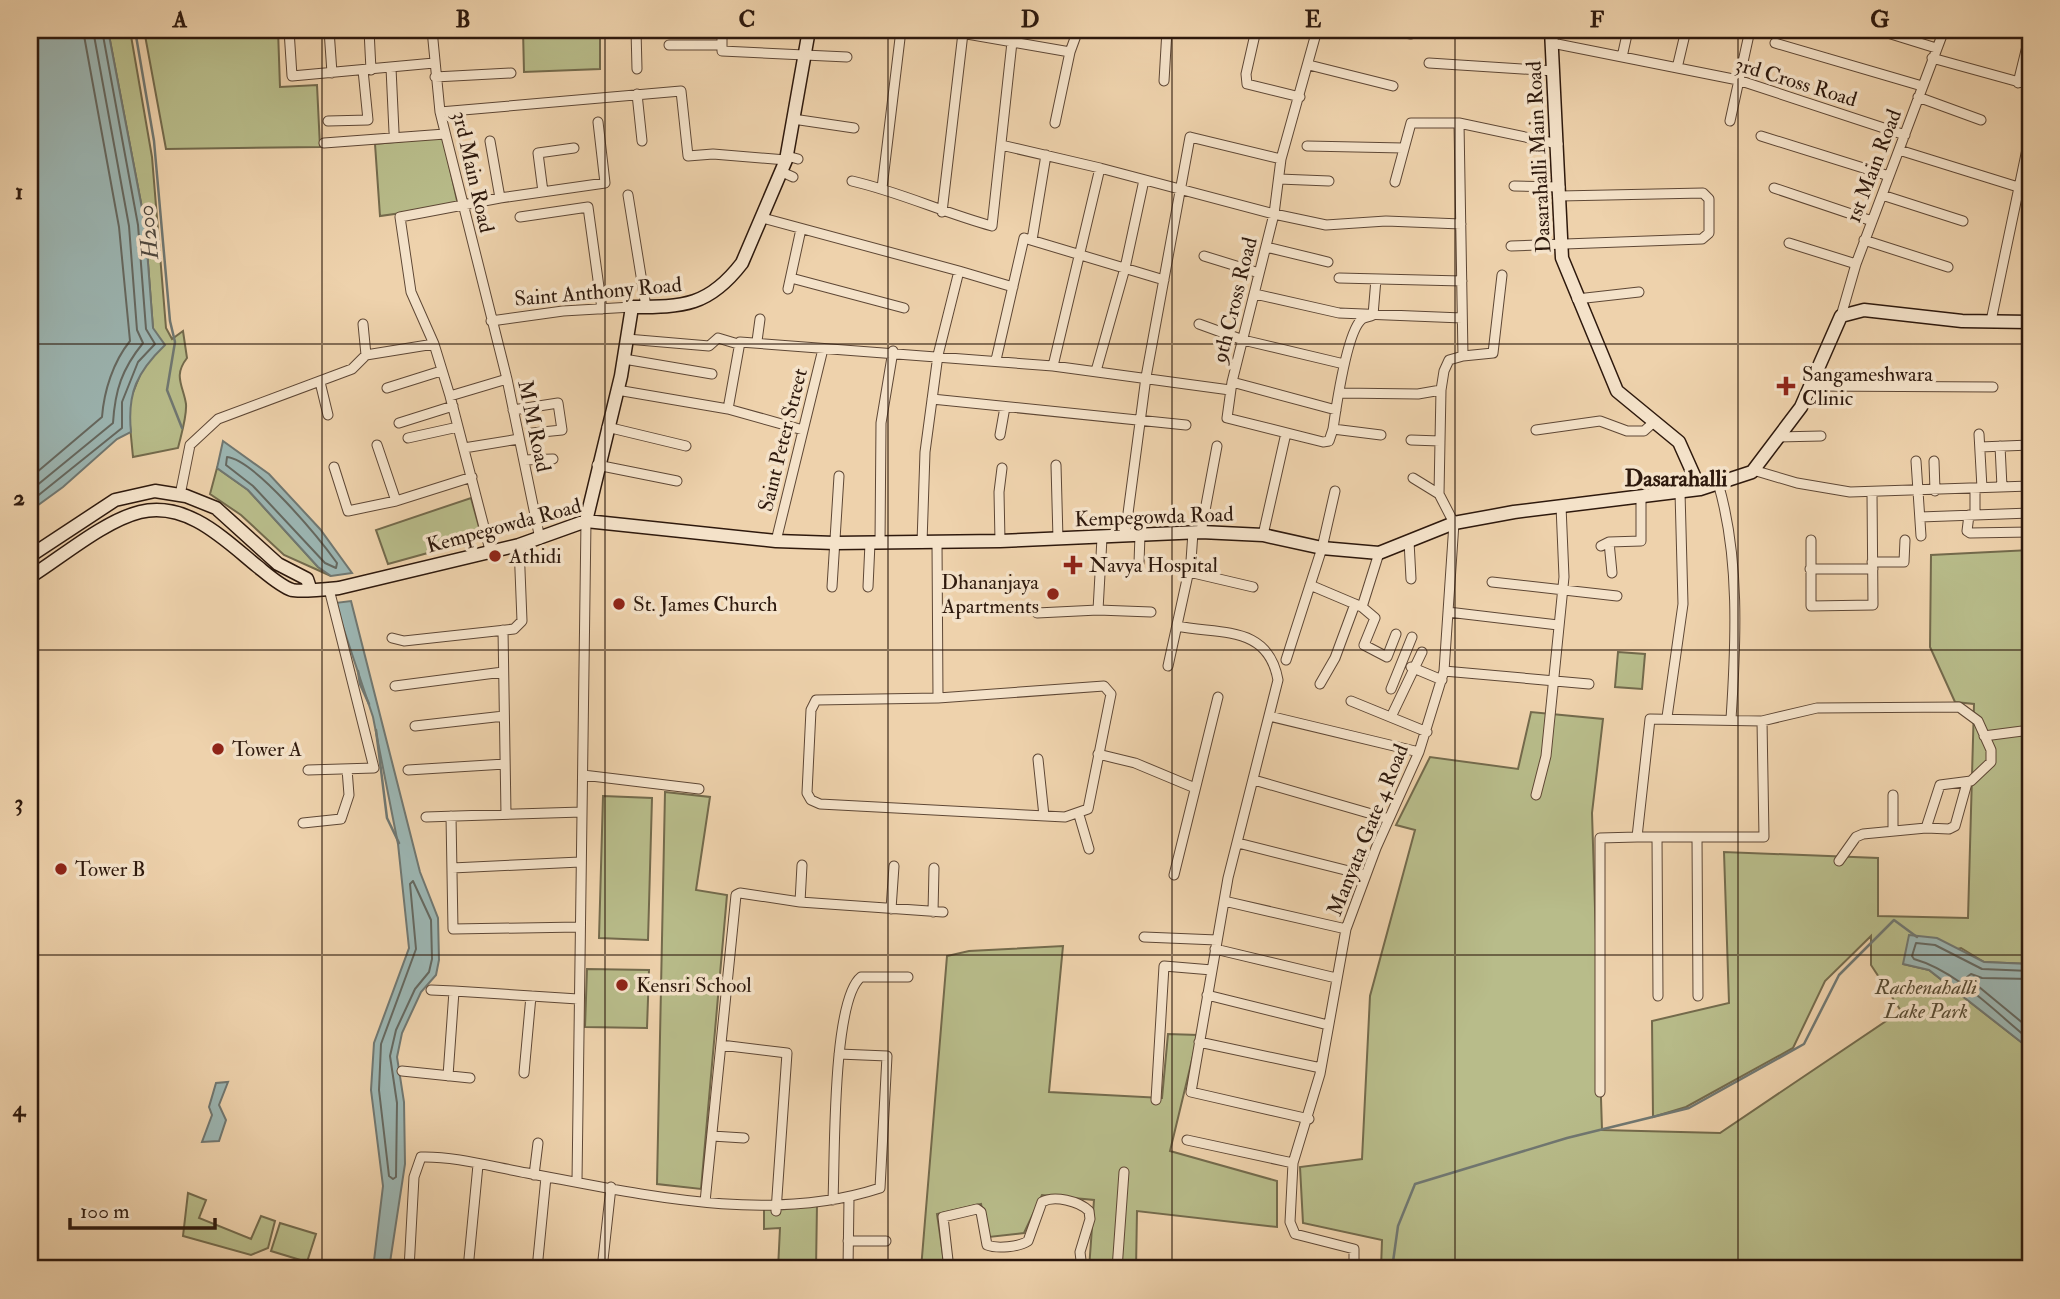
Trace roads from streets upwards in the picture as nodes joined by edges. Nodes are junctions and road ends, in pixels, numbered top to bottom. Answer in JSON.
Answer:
{"nodes":[{"id":1,"x":289,"y":30,"type":"edge"},
{"id":2,"x":330,"y":30,"type":"edge"},
{"id":3,"x":369,"y":30,"type":"edge"},
{"id":4,"x":432,"y":30,"type":"edge"},
{"id":5,"x":636,"y":30,"type":"edge"},
{"id":6,"x":722,"y":30,"type":"edge"},
{"id":7,"x":810,"y":30,"type":"edge"},
{"id":8,"x":901,"y":30,"type":"edge"},
{"id":9,"x":944,"y":30,"type":"edge"},
{"id":10,"x":1078,"y":30,"type":"edge"},
{"id":11,"x":1167,"y":30,"type":"edge"},
{"id":12,"x":1256,"y":30,"type":"edge"},
{"id":13,"x":1317,"y":30,"type":"edge"},
{"id":14,"x":1388,"y":30,"type":"edge"},
{"id":15,"x":1628,"y":30,"type":"edge"},
{"id":16,"x":1686,"y":30,"type":"edge"},
{"id":17,"x":1751,"y":30,"type":"edge"},
{"id":18,"x":1878,"y":30,"type":"edge"},
{"id":19,"x":1944,"y":30,"type":"edge"},
{"id":20,"x":963,"y":33,"type":"junction"},
{"id":21,"x":1411,"y":34,"type":"dead end"},
{"id":22,"x":2030,"y":34,"type":"edge"},
{"id":23,"x":1552,"y":36,"type":"edge"},
{"id":24,"x":1012,"y":41,"type":"junction"},
{"id":25,"x":1775,"y":43,"type":"dead end"},
{"id":26,"x":669,"y":45,"type":"dead end"},
{"id":27,"x":722,"y":45,"type":"junction"},
{"id":28,"x":1070,"y":52,"type":"junction"},
{"id":29,"x":1934,"y":53,"type":"junction"},
{"id":30,"x":804,"y":54,"type":"junction"},
{"id":31,"x":847,"y":57,"type":"dead end"},
{"id":32,"x":1622,"y":57,"type":"junction"},
{"id":33,"x":434,"y":63,"type":"junction"},
{"id":34,"x":1429,"y":63,"type":"dead end"},
{"id":35,"x":1309,"y":65,"type":"junction"},
{"id":36,"x":391,"y":68,"type":"junction"},
{"id":37,"x":1677,"y":68,"type":"junction"},
{"id":38,"x":637,"y":69,"type":"dead end"},
{"id":39,"x":367,"y":70,"type":"junction"},
{"id":40,"x":1554,"y":71,"type":"junction"},
{"id":41,"x":332,"y":73,"type":"junction"},
{"id":42,"x":511,"y":73,"type":"dead end"},
{"id":43,"x":435,"y":77,"type":"junction"},
{"id":44,"x":1164,"y":80,"type":"dead end"},
{"id":45,"x":1738,"y":80,"type":"junction"},
{"id":46,"x":2018,"y":83,"type":"junction"},
{"id":47,"x":1393,"y":86,"type":"dead end"},
{"id":48,"x":1922,"y":86,"type":"junction"},
{"id":49,"x":2030,"y":86,"type":"edge"},
{"id":50,"x":637,"y":94,"type":"junction"},
{"id":51,"x":1300,"y":97,"type":"junction"},
{"id":52,"x":1918,"y":97,"type":"junction"},
{"id":53,"x":440,"y":112,"type":"junction"},
{"id":54,"x":793,"y":119,"type":"junction"},
{"id":55,"x":1981,"y":120,"type":"dead end"},
{"id":56,"x":328,"y":121,"type":"dead end"},
{"id":57,"x":1730,"y":121,"type":"dead end"},
{"id":58,"x":597,"y":122,"type":"dead end"},
{"id":59,"x":1055,"y":123,"type":"dead end"},
{"id":60,"x":1459,"y":123,"type":"junction"},
{"id":61,"x":854,"y":128,"type":"dead end"},
{"id":62,"x":394,"y":132,"type":"dead end"},
{"id":63,"x":445,"y":134,"type":"junction"},
{"id":64,"x":1905,"y":135,"type":"junction"},
{"id":65,"x":2030,"y":135,"type":"edge"},
{"id":66,"x":1761,"y":136,"type":"dead end"},
{"id":67,"x":489,"y":141,"type":"dead end"},
{"id":68,"x":642,"y":141,"type":"dead end"},
{"id":69,"x":324,"y":143,"type":"dead end"},
{"id":70,"x":1558,"y":144,"type":"junction"},
{"id":71,"x":1001,"y":145,"type":"junction"},
{"id":72,"x":1307,"y":146,"type":"dead end"},
{"id":73,"x":574,"y":148,"type":"dead end"},
{"id":74,"x":1403,"y":148,"type":"junction"},
{"id":75,"x":1899,"y":150,"type":"junction"},
{"id":76,"x":1046,"y":155,"type":"junction"},
{"id":77,"x":1281,"y":159,"type":"junction"},
{"id":78,"x":789,"y":165,"type":"junction"},
{"id":79,"x":1100,"y":167,"type":"junction"},
{"id":80,"x":1889,"y":176,"type":"junction"},
{"id":81,"x":1279,"y":179,"type":"junction"},
{"id":82,"x":1144,"y":180,"type":"junction"},
{"id":83,"x":852,"y":181,"type":"dead end"},
{"id":84,"x":1329,"y":181,"type":"dead end"},
{"id":85,"x":1395,"y":182,"type":"dead end"},
{"id":86,"x":1514,"y":186,"type":"dead end"},
{"id":87,"x":2018,"y":187,"type":"junction"},
{"id":88,"x":882,"y":188,"type":"junction"},
{"id":89,"x":1774,"y":188,"type":"dead end"},
{"id":90,"x":543,"y":192,"type":"junction"},
{"id":91,"x":1183,"y":192,"type":"junction"},
{"id":92,"x":1560,"y":192,"type":"junction"},
{"id":93,"x":628,"y":195,"type":"dead end"},
{"id":94,"x":1882,"y":195,"type":"junction"},
{"id":95,"x":500,"y":198,"type":"junction"},
{"id":96,"x":462,"y":206,"type":"junction"},
{"id":97,"x":942,"y":212,"type":"junction"},
{"id":98,"x":1274,"y":215,"type":"junction"},
{"id":99,"x":520,"y":217,"type":"dead end"},
{"id":100,"x":762,"y":218,"type":"junction"},
{"id":101,"x":1872,"y":221,"type":"junction"},
{"id":102,"x":1963,"y":221,"type":"dead end"},
{"id":103,"x":1461,"y":224,"type":"junction"},
{"id":104,"x":802,"y":229,"type":"junction"},
{"id":105,"x":1032,"y":240,"type":"junction"},
{"id":106,"x":1864,"y":240,"type":"junction"},
{"id":107,"x":1789,"y":243,"type":"dead end"},
{"id":108,"x":1562,"y":245,"type":"junction"},
{"id":109,"x":1511,"y":246,"type":"dead end"},
{"id":110,"x":1266,"y":247,"type":"junction"},
{"id":111,"x":1081,"y":255,"type":"junction"},
{"id":112,"x":1204,"y":256,"type":"dead end"},
{"id":113,"x":1328,"y":262,"type":"dead end"},
{"id":114,"x":1856,"y":264,"type":"junction"},
{"id":115,"x":1948,"y":267,"type":"dead end"},
{"id":116,"x":1125,"y":268,"type":"junction"},
{"id":117,"x":959,"y":271,"type":"junction"},
{"id":118,"x":1259,"y":273,"type":"junction"},
{"id":119,"x":1502,"y":275,"type":"dead end"},
{"id":120,"x":791,"y":278,"type":"junction"},
{"id":121,"x":1339,"y":278,"type":"dead end"},
{"id":122,"x":1376,"y":279,"type":"junction"},
{"id":123,"x":1164,"y":280,"type":"junction"},
{"id":124,"x":1462,"y":281,"type":"junction"},
{"id":125,"x":1013,"y":287,"type":"junction"},
{"id":126,"x":789,"y":289,"type":"dead end"},
{"id":127,"x":1639,"y":292,"type":"dead end"},
{"id":128,"x":1255,"y":294,"type":"junction"},
{"id":129,"x":1577,"y":299,"type":"junction"},
{"id":130,"x":639,"y":307,"type":"junction"},
{"id":131,"x":904,"y":308,"type":"dead end"},
{"id":132,"x":603,"y":309,"type":"junction"},
{"id":133,"x":1373,"y":315,"type":"junction"},
{"id":134,"x":1841,"y":316,"type":"junction"},
{"id":135,"x":1462,"y":318,"type":"junction"},
{"id":136,"x":760,"y":319,"type":"dead end"},
{"id":137,"x":491,"y":321,"type":"junction"},
{"id":138,"x":1991,"y":321,"type":"junction"},
{"id":139,"x":2030,"y":322,"type":"edge"},
{"id":140,"x":363,"y":324,"type":"dead end"},
{"id":141,"x":1199,"y":324,"type":"dead end"},
{"id":142,"x":627,"y":339,"type":"junction"},
{"id":143,"x":1243,"y":340,"type":"junction"},
{"id":144,"x":757,"y":341,"type":"junction"},
{"id":145,"x":434,"y":344,"type":"junction"},
{"id":146,"x":737,"y":344,"type":"junction"},
{"id":147,"x":823,"y":349,"type":"junction"},
{"id":148,"x":893,"y":351,"type":"junction"},
{"id":149,"x":366,"y":355,"type":"junction"},
{"id":150,"x":938,"y":355,"type":"junction"},
{"id":151,"x":1463,"y":356,"type":"junction"},
{"id":152,"x":624,"y":359,"type":"junction"},
{"id":153,"x":996,"y":360,"type":"junction"},
{"id":154,"x":1344,"y":364,"type":"junction"},
{"id":155,"x":1053,"y":366,"type":"junction"},
{"id":156,"x":442,"y":371,"type":"junction"},
{"id":157,"x":1096,"y":371,"type":"junction"},
{"id":158,"x":712,"y":374,"type":"dead end"},
{"id":159,"x":1146,"y":377,"type":"junction"},
{"id":160,"x":507,"y":379,"type":"junction"},
{"id":161,"x":320,"y":382,"type":"junction"},
{"id":162,"x":1231,"y":386,"type":"junction"},
{"id":163,"x":1810,"y":386,"type":"junction"},
{"id":164,"x":1993,"y":387,"type":"dead end"},
{"id":165,"x":387,"y":388,"type":"dead end"},
{"id":166,"x":617,"y":390,"type":"junction"},
{"id":167,"x":1441,"y":390,"type":"junction"},
{"id":168,"x":1340,"y":393,"type":"junction"},
{"id":169,"x":932,"y":399,"type":"junction"},
{"id":170,"x":452,"y":401,"type":"junction"},
{"id":171,"x":1005,"y":407,"type":"junction"},
{"id":172,"x":728,"y":409,"type":"junction"},
{"id":173,"x":513,"y":410,"type":"junction"},
{"id":174,"x":1336,"y":410,"type":"junction"},
{"id":175,"x":328,"y":415,"type":"dead end"},
{"id":176,"x":1139,"y":422,"type":"junction"},
{"id":177,"x":1655,"y":422,"type":"junction"},
{"id":178,"x":399,"y":423,"type":"dead end"},
{"id":179,"x":1186,"y":425,"type":"dead end"},
{"id":180,"x":458,"y":427,"type":"junction"},
{"id":181,"x":607,"y":427,"type":"junction"},
{"id":182,"x":1333,"y":429,"type":"junction"},
{"id":183,"x":803,"y":430,"type":"junction"},
{"id":184,"x":1536,"y":430,"type":"dead end"},
{"id":185,"x":531,"y":433,"type":"dead end"},
{"id":186,"x":1286,"y":433,"type":"junction"},
{"id":187,"x":1979,"y":434,"type":"dead end"},
{"id":188,"x":1000,"y":435,"type":"dead end"},
{"id":189,"x":1381,"y":435,"type":"dead end"},
{"id":190,"x":1821,"y":436,"type":"dead end"},
{"id":191,"x":1778,"y":437,"type":"junction"},
{"id":192,"x":408,"y":438,"type":"dead end"},
{"id":193,"x":519,"y":439,"type":"junction"},
{"id":194,"x":1411,"y":440,"type":"dead end"},
{"id":195,"x":1440,"y":441,"type":"junction"},
{"id":196,"x":377,"y":444,"type":"dead end"},
{"id":197,"x":2030,"y":445,"type":"edge"},
{"id":198,"x":686,"y":446,"type":"dead end"},
{"id":199,"x":1217,"y":446,"type":"dead end"},
{"id":200,"x":2000,"y":446,"type":"junction"},
{"id":201,"x":1980,"y":447,"type":"junction"},
{"id":202,"x":464,"y":448,"type":"junction"},
{"id":203,"x":553,"y":458,"type":"dead end"},
{"id":204,"x":523,"y":460,"type":"junction"},
{"id":205,"x":1916,"y":461,"type":"dead end"},
{"id":206,"x":1934,"y":461,"type":"dead end"},
{"id":207,"x":597,"y":465,"type":"junction"},
{"id":208,"x":1056,"y":465,"type":"dead end"},
{"id":209,"x":334,"y":467,"type":"dead end"},
{"id":210,"x":1002,"y":468,"type":"dead end"},
{"id":211,"x":1753,"y":470,"type":"junction"},
{"id":212,"x":472,"y":477,"type":"junction"},
{"id":213,"x":839,"y":477,"type":"dead end"},
{"id":214,"x":1413,"y":478,"type":"dead end"},
{"id":215,"x":677,"y":481,"type":"dead end"},
{"id":216,"x":1718,"y":483,"type":"junction"},
{"id":217,"x":2030,"y":486,"type":"edge"},
{"id":218,"x":2002,"y":487,"type":"junction"},
{"id":219,"x":1979,"y":488,"type":"junction"},
{"id":220,"x":1700,"y":489,"type":"junction"},
{"id":221,"x":1335,"y":491,"type":"dead end"},
{"id":222,"x":1935,"y":491,"type":"junction"},
{"id":223,"x":1680,"y":492,"type":"junction"},
{"id":224,"x":1920,"y":492,"type":"junction"},
{"id":225,"x":1872,"y":493,"type":"junction"},
{"id":226,"x":1439,"y":494,"type":"junction"},
{"id":227,"x":180,"y":495,"type":"junction"},
{"id":228,"x":1641,"y":496,"type":"junction"},
{"id":229,"x":396,"y":500,"type":"junction"},
{"id":230,"x":1560,"y":506,"type":"junction"},
{"id":231,"x":2030,"y":513,"type":"edge"},
{"id":232,"x":1972,"y":515,"type":"junction"},
{"id":233,"x":1920,"y":517,"type":"junction"},
{"id":234,"x":586,"y":521,"type":"junction"},
{"id":235,"x":1454,"y":523,"type":"junction"},
{"id":236,"x":1197,"y":532,"type":"junction"},
{"id":237,"x":2030,"y":532,"type":"edge"},
{"id":238,"x":1140,"y":535,"type":"junction"},
{"id":239,"x":1264,"y":535,"type":"junction"},
{"id":240,"x":1125,"y":536,"type":"junction"},
{"id":241,"x":1921,"y":536,"type":"dead end"},
{"id":242,"x":1101,"y":538,"type":"junction"},
{"id":243,"x":540,"y":539,"type":"junction"},
{"id":244,"x":1058,"y":539,"type":"junction"},
{"id":245,"x":1811,"y":540,"type":"dead end"},
{"id":246,"x":1905,"y":540,"type":"dead end"},
{"id":247,"x":776,"y":541,"type":"junction"},
{"id":248,"x":1000,"y":541,"type":"junction"},
{"id":249,"x":1409,"y":541,"type":"junction"},
{"id":250,"x":835,"y":543,"type":"junction"},
{"id":251,"x":875,"y":543,"type":"junction"},
{"id":252,"x":922,"y":543,"type":"junction"},
{"id":253,"x":937,"y":543,"type":"junction"},
{"id":254,"x":519,"y":545,"type":"junction"},
{"id":255,"x":1322,"y":548,"type":"junction"},
{"id":256,"x":490,"y":550,"type":"junction"},
{"id":257,"x":1380,"y":553,"type":"junction"},
{"id":258,"x":30,"y":556,"type":"edge"},
{"id":259,"x":1139,"y":564,"type":"dead end"},
{"id":260,"x":1872,"y":565,"type":"junction"},
{"id":261,"x":1810,"y":569,"type":"junction"},
{"id":262,"x":1189,"y":572,"type":"junction"},
{"id":263,"x":1612,"y":573,"type":"dead end"},
{"id":264,"x":30,"y":577,"type":"edge"},
{"id":265,"x":1411,"y":579,"type":"dead end"},
{"id":266,"x":1492,"y":583,"type":"dead end"},
{"id":267,"x":1310,"y":585,"type":"junction"},
{"id":268,"x":310,"y":587,"type":"junction"},
{"id":269,"x":832,"y":587,"type":"dead end"},
{"id":270,"x":868,"y":587,"type":"dead end"},
{"id":271,"x":1253,"y":587,"type":"dead end"},
{"id":272,"x":334,"y":588,"type":"junction"},
{"id":273,"x":1562,"y":590,"type":"junction"},
{"id":274,"x":1617,"y":596,"type":"dead end"},
{"id":275,"x":1359,"y":606,"type":"junction"},
{"id":276,"x":1098,"y":610,"type":"junction"},
{"id":277,"x":1151,"y":612,"type":"dead end"},
{"id":278,"x":1448,"y":612,"type":"junction"},
{"id":279,"x":1037,"y":613,"type":"dead end"},
{"id":280,"x":1558,"y":625,"type":"junction"},
{"id":281,"x":1177,"y":626,"type":"junction"},
{"id":282,"x":503,"y":630,"type":"junction"},
{"id":283,"x":1396,"y":635,"type":"dead end"},
{"id":284,"x":1412,"y":637,"type":"dead end"},
{"id":285,"x":393,"y":638,"type":"dead end"},
{"id":286,"x":1422,"y":652,"type":"dead end"},
{"id":287,"x":1286,"y":660,"type":"dead end"},
{"id":288,"x":1401,"y":664,"type":"junction"},
{"id":289,"x":1168,"y":666,"type":"dead end"},
{"id":290,"x":1415,"y":669,"type":"junction"},
{"id":291,"x":503,"y":672,"type":"junction"},
{"id":292,"x":1443,"y":676,"type":"junction"},
{"id":293,"x":1551,"y":680,"type":"junction"},
{"id":294,"x":1320,"y":684,"type":"dead end"},
{"id":295,"x":1589,"y":684,"type":"dead end"},
{"id":296,"x":395,"y":686,"type":"dead end"},
{"id":297,"x":1391,"y":689,"type":"dead end"},
{"id":298,"x":1219,"y":697,"type":"dead end"},
{"id":299,"x":938,"y":698,"type":"junction"},
{"id":300,"x":1351,"y":701,"type":"dead end"},
{"id":301,"x":504,"y":716,"type":"junction"},
{"id":302,"x":1269,"y":716,"type":"junction"},
{"id":303,"x":1391,"y":717,"type":"junction"},
{"id":304,"x":1667,"y":717,"type":"junction"},
{"id":305,"x":1731,"y":719,"type":"junction"},
{"id":306,"x":1762,"y":721,"type":"junction"},
{"id":307,"x":415,"y":726,"type":"dead end"},
{"id":308,"x":2030,"y":730,"type":"edge"},
{"id":309,"x":1427,"y":732,"type":"junction"},
{"id":310,"x":1984,"y":736,"type":"junction"},
{"id":311,"x":1419,"y":752,"type":"junction"},
{"id":312,"x":1098,"y":754,"type":"junction"},
{"id":313,"x":1038,"y":759,"type":"dead end"},
{"id":314,"x":505,"y":764,"type":"junction"},
{"id":315,"x":347,"y":769,"type":"junction"},
{"id":316,"x":408,"y":769,"type":"dead end"},
{"id":317,"x":308,"y":770,"type":"dead end"},
{"id":318,"x":583,"y":775,"type":"junction"},
{"id":319,"x":1254,"y":780,"type":"junction"},
{"id":320,"x":1967,"y":783,"type":"junction"},
{"id":321,"x":1195,"y":788,"type":"junction"},
{"id":322,"x":699,"y":789,"type":"dead end"},
{"id":323,"x":1536,"y":795,"type":"dead end"},
{"id":324,"x":1893,"y":795,"type":"dead end"},
{"id":325,"x":582,"y":812,"type":"junction"},
{"id":326,"x":506,"y":814,"type":"junction"},
{"id":327,"x":1079,"y":815,"type":"junction"},
{"id":328,"x":451,"y":816,"type":"junction"},
{"id":329,"x":1044,"y":816,"type":"junction"},
{"id":330,"x":426,"y":817,"type":"dead end"},
{"id":331,"x":1389,"y":819,"type":"junction"},
{"id":332,"x":303,"y":823,"type":"dead end"},
{"id":333,"x":1926,"y":828,"type":"junction"},
{"id":334,"x":1893,"y":831,"type":"junction"},
{"id":335,"x":1637,"y":837,"type":"junction"},
{"id":336,"x":1657,"y":837,"type":"junction"},
{"id":337,"x":1697,"y":838,"type":"junction"},
{"id":338,"x":1238,"y":843,"type":"junction"},
{"id":339,"x":1089,"y":849,"type":"dead end"},
{"id":340,"x":1839,"y":861,"type":"dead end"},
{"id":341,"x":580,"y":862,"type":"junction"},
{"id":342,"x":802,"y":864,"type":"dead end"},
{"id":343,"x":894,"y":866,"type":"dead end"},
{"id":344,"x":452,"y":868,"type":"junction"},
{"id":345,"x":934,"y":868,"type":"dead end"},
{"id":346,"x":1174,"y":875,"type":"dead end"},
{"id":347,"x":1365,"y":875,"type":"junction"},
{"id":348,"x":1224,"y":901,"type":"junction"},
{"id":349,"x":800,"y":902,"type":"junction"},
{"id":350,"x":891,"y":909,"type":"junction"},
{"id":351,"x":933,"y":912,"type":"junction"},
{"id":352,"x":943,"y":912,"type":"dead end"},
{"id":353,"x":579,"y":927,"type":"junction"},
{"id":354,"x":1346,"y":929,"type":"junction"},
{"id":355,"x":1144,"y":937,"type":"dead end"},
{"id":356,"x":1216,"y":944,"type":"junction"},
{"id":357,"x":1212,"y":970,"type":"junction"},
{"id":358,"x":908,"y":977,"type":"dead end"},
{"id":359,"x":1336,"y":978,"type":"junction"},
{"id":360,"x":430,"y":990,"type":"dead end"},
{"id":361,"x":454,"y":991,"type":"junction"},
{"id":362,"x":1207,"y":995,"type":"junction"},
{"id":363,"x":531,"y":996,"type":"junction"},
{"id":364,"x":1658,"y":996,"type":"dead end"},
{"id":365,"x":1698,"y":996,"type":"dead end"},
{"id":366,"x":578,"y":999,"type":"junction"},
{"id":367,"x":1328,"y":1025,"type":"junction"},
{"id":368,"x":1199,"y":1042,"type":"junction"},
{"id":369,"x":721,"y":1045,"type":"junction"},
{"id":370,"x":839,"y":1054,"type":"junction"},
{"id":371,"x":1321,"y":1068,"type":"junction"},
{"id":372,"x":402,"y":1071,"type":"dead end"},
{"id":373,"x":524,"y":1073,"type":"dead end"},
{"id":374,"x":448,"y":1076,"type":"junction"},
{"id":375,"x":470,"y":1078,"type":"dead end"},
{"id":376,"x":1600,"y":1093,"type":"dead end"},
{"id":377,"x":1156,"y":1100,"type":"dead end"},
{"id":378,"x":1308,"y":1119,"type":"junction"},
{"id":379,"x":712,"y":1136,"type":"junction"},
{"id":380,"x":744,"y":1138,"type":"dead end"},
{"id":381,"x":1187,"y":1140,"type":"dead end"},
{"id":382,"x":538,"y":1143,"type":"dead end"},
{"id":383,"x":1293,"y":1163,"type":"junction"},
{"id":384,"x":478,"y":1165,"type":"junction"},
{"id":385,"x":1124,"y":1172,"type":"dead end"},
{"id":386,"x":534,"y":1175,"type":"junction"},
{"id":387,"x":546,"y":1177,"type":"junction"},
{"id":388,"x":577,"y":1181,"type":"junction"},
{"id":389,"x":611,"y":1187,"type":"junction"},
{"id":390,"x":849,"y":1198,"type":"junction"},
{"id":391,"x":833,"y":1200,"type":"junction"},
{"id":392,"x":705,"y":1202,"type":"junction"},
{"id":393,"x":776,"y":1207,"type":"junction"},
{"id":394,"x":848,"y":1241,"type":"junction"},
{"id":395,"x":886,"y":1241,"type":"dead end"},
{"id":396,"x":409,"y":1269,"type":"edge"},
{"id":397,"x":468,"y":1269,"type":"edge"},
{"id":398,"x":537,"y":1269,"type":"edge"},
{"id":399,"x":602,"y":1269,"type":"edge"},
{"id":400,"x":848,"y":1269,"type":"edge"},
{"id":401,"x":949,"y":1269,"type":"edge"},
{"id":402,"x":1082,"y":1269,"type":"edge"},
{"id":403,"x":1117,"y":1269,"type":"edge"},
{"id":404,"x":1354,"y":1269,"type":"edge"}],
"edges":[{"from":1,"to":41,"type":"street"},
{"from":2,"to":41,"type":"street"},
{"from":3,"to":39,"type":"street"},
{"from":4,"to":33,"type":"street","name":"3rd Main Road"},
{"from":5,"to":38,"type":"street"},
{"from":6,"to":27,"type":"street"},
{"from":7,"to":30,"type":"street","name":"Saint Anthony Road"},
{"from":8,"to":88,"type":"street"},
{"from":9,"to":20,"type":"street"},
{"from":10,"to":28,"type":"street"},
{"from":11,"to":44,"type":"street"},
{"from":12,"to":51,"type":"street"},
{"from":13,"to":35,"type":"street","name":"9th Cross Road"},
{"from":14,"to":21,"type":"street"},
{"from":15,"to":32,"type":"street"},
{"from":16,"to":37,"type":"street"},
{"from":17,"to":45,"type":"street"},
{"from":18,"to":29,"type":"street"},
{"from":19,"to":29,"type":"street","name":"1st Main Road"},
{"from":20,"to":24,"type":"street"},
{"from":20,"to":97,"type":"street"},
{"from":22,"to":46,"type":"street"},
{"from":23,"to":32,"type":"street","name":"3rd Cross Road"},
{"from":23,"to":40,"type":"street","name":"Dasarahalli Main Road"},
{"from":24,"to":28,"type":"street"},
{"from":24,"to":71,"type":"street"},
{"from":25,"to":48,"type":"street"},
{"from":26,"to":27,"type":"street"},
{"from":27,"to":30,"type":"street"},
{"from":28,"to":59,"type":"street"},
{"from":29,"to":46,"type":"street"},
{"from":29,"to":48,"type":"street","name":"1st Main Road"},
{"from":30,"to":31,"type":"street"},
{"from":30,"to":54,"type":"street","name":"Saint Anthony Road"},
{"from":32,"to":37,"type":"street","name":"3rd Cross Road"},
{"from":33,"to":36,"type":"street"},
{"from":33,"to":43,"type":"street","name":"3rd Main Road"},
{"from":34,"to":40,"type":"street"},
{"from":35,"to":47,"type":"street"},
{"from":35,"to":51,"type":"street","name":"9th Cross Road"},
{"from":36,"to":39,"type":"street"},
{"from":36,"to":62,"type":"street"},
{"from":37,"to":45,"type":"street","name":"3rd Cross Road"},
{"from":39,"to":41,"type":"street"},
{"from":39,"to":56,"type":"street"},
{"from":40,"to":70,"type":"street","name":"Dasarahalli Main Road"},
{"from":42,"to":43,"type":"street"},
{"from":43,"to":53,"type":"street","name":"3rd Main Road"},
{"from":45,"to":57,"type":"street"},
{"from":45,"to":64,"type":"street","name":"3rd Cross Road"},
{"from":46,"to":49,"type":"street"},
{"from":48,"to":52,"type":"street","name":"1st Main Road"},
{"from":50,"to":53,"type":"street"},
{"from":50,"to":68,"type":"street"},
{"from":50,"to":78,"type":"street"},
{"from":51,"to":77,"type":"street","name":"9th Cross Road"},
{"from":52,"to":55,"type":"street"},
{"from":52,"to":64,"type":"street","name":"1st Main Road"},
{"from":53,"to":63,"type":"street","name":"3rd Main Road"},
{"from":54,"to":61,"type":"street"},
{"from":54,"to":78,"type":"street","name":"Saint Anthony Road"},
{"from":58,"to":90,"type":"street"},
{"from":60,"to":70,"type":"street"},
{"from":60,"to":74,"type":"street"},
{"from":60,"to":103,"type":"street"},
{"from":63,"to":69,"type":"street"},
{"from":63,"to":96,"type":"street","name":"3rd Main Road"},
{"from":64,"to":75,"type":"street","name":"1st Main Road"},
{"from":65,"to":87,"type":"street"},
{"from":66,"to":80,"type":"street"},
{"from":67,"to":95,"type":"street"},
{"from":70,"to":92,"type":"street","name":"Dasarahalli Main Road"},
{"from":71,"to":76,"type":"street"},
{"from":71,"to":97,"type":"street"},
{"from":72,"to":74,"type":"street"},
{"from":73,"to":90,"type":"street"},
{"from":74,"to":85,"type":"street"},
{"from":75,"to":80,"type":"street","name":"1st Main Road"},
{"from":75,"to":87,"type":"street"},
{"from":76,"to":79,"type":"street"},
{"from":76,"to":105,"type":"street"},
{"from":77,"to":81,"type":"street","name":"9th Cross Road"},
{"from":77,"to":91,"type":"street"},
{"from":78,"to":100,"type":"street","name":"Saint Anthony Road"},
{"from":79,"to":82,"type":"street"},
{"from":79,"to":111,"type":"street"},
{"from":80,"to":94,"type":"street","name":"1st Main Road"},
{"from":81,"to":84,"type":"street"},
{"from":81,"to":98,"type":"street","name":"9th Cross Road"},
{"from":82,"to":91,"type":"street"},
{"from":82,"to":116,"type":"street"},
{"from":83,"to":88,"type":"street"},
{"from":86,"to":92,"type":"street"},
{"from":87,"to":138,"type":"street"},
{"from":88,"to":97,"type":"street"},
{"from":89,"to":101,"type":"street"},
{"from":90,"to":95,"type":"street"},
{"from":91,"to":98,"type":"street"},
{"from":91,"to":123,"type":"street"},
{"from":92,"to":108,"type":"street","name":"Dasarahalli Main Road"},
{"from":92,"to":108,"type":"street"},
{"from":93,"to":130,"type":"street"},
{"from":94,"to":101,"type":"street","name":"1st Main Road"},
{"from":94,"to":102,"type":"street"},
{"from":95,"to":96,"type":"street"},
{"from":96,"to":137,"type":"street","name":"3rd Main Road"},
{"from":96,"to":145,"type":"street"},
{"from":98,"to":103,"type":"street"},
{"from":98,"to":110,"type":"street","name":"9th Cross Road"},
{"from":99,"to":132,"type":"street"},
{"from":100,"to":104,"type":"street"},
{"from":100,"to":130,"type":"street","name":"Saint Anthony Road"},
{"from":101,"to":106,"type":"street","name":"1st Main Road"},
{"from":103,"to":124,"type":"street"},
{"from":104,"to":117,"type":"street"},
{"from":104,"to":120,"type":"street"},
{"from":105,"to":111,"type":"street"},
{"from":105,"to":125,"type":"street"},
{"from":106,"to":114,"type":"street","name":"1st Main Road"},
{"from":106,"to":115,"type":"street"},
{"from":107,"to":114,"type":"street"},
{"from":108,"to":109,"type":"street"},
{"from":108,"to":129,"type":"street","name":"Dasarahalli Main Road"},
{"from":110,"to":113,"type":"street"},
{"from":110,"to":118,"type":"street","name":"9th Cross Road"},
{"from":111,"to":116,"type":"street"},
{"from":111,"to":155,"type":"street"},
{"from":112,"to":118,"type":"street"},
{"from":114,"to":134,"type":"street","name":"1st Main Road"},
{"from":116,"to":123,"type":"street"},
{"from":116,"to":157,"type":"street"},
{"from":117,"to":125,"type":"street"},
{"from":117,"to":150,"type":"street"},
{"from":118,"to":128,"type":"street","name":"9th Cross Road"},
{"from":119,"to":151,"type":"street"},
{"from":120,"to":126,"type":"street"},
{"from":120,"to":131,"type":"street"},
{"from":121,"to":122,"type":"street"},
{"from":122,"to":124,"type":"street"},
{"from":122,"to":133,"type":"street"},
{"from":123,"to":159,"type":"street"},
{"from":124,"to":135,"type":"street"},
{"from":125,"to":153,"type":"street"},
{"from":127,"to":129,"type":"street"},
{"from":128,"to":133,"type":"street"},
{"from":128,"to":143,"type":"street","name":"9th Cross Road"},
{"from":129,"to":177,"type":"street","name":"Dasarahalli Main Road"},
{"from":130,"to":132,"type":"street","name":"Saint Anthony Road"},
{"from":130,"to":142,"type":"street"},
{"from":132,"to":137,"type":"street","name":"Saint Anthony Road"},
{"from":133,"to":135,"type":"street"},
{"from":133,"to":154,"type":"street"},
{"from":134,"to":138,"type":"street"},
{"from":134,"to":163,"type":"street"},
{"from":135,"to":151,"type":"street"},
{"from":136,"to":144,"type":"street"},
{"from":137,"to":160,"type":"street","name":"M M Road"},
{"from":138,"to":139,"type":"street"},
{"from":140,"to":149,"type":"street"},
{"from":141,"to":143,"type":"street"},
{"from":142,"to":146,"type":"street"},
{"from":142,"to":152,"type":"street"},
{"from":143,"to":154,"type":"street"},
{"from":143,"to":162,"type":"street","name":"9th Cross Road"},
{"from":144,"to":146,"type":"street"},
{"from":144,"to":147,"type":"street"},
{"from":145,"to":149,"type":"street"},
{"from":145,"to":156,"type":"street"},
{"from":146,"to":172,"type":"street"},
{"from":147,"to":148,"type":"street"},
{"from":147,"to":183,"type":"street","name":"Saint Peter Street"},
{"from":148,"to":150,"type":"street"},
{"from":148,"to":251,"type":"street"},
{"from":149,"to":161,"type":"street"},
{"from":150,"to":153,"type":"street"},
{"from":150,"to":169,"type":"street"},
{"from":151,"to":167,"type":"street"},
{"from":152,"to":158,"type":"street"},
{"from":152,"to":166,"type":"street"},
{"from":153,"to":155,"type":"street"},
{"from":154,"to":168,"type":"street"},
{"from":155,"to":157,"type":"street"},
{"from":156,"to":165,"type":"street"},
{"from":156,"to":170,"type":"street"},
{"from":157,"to":159,"type":"street"},
{"from":159,"to":162,"type":"street"},
{"from":159,"to":176,"type":"street"},
{"from":160,"to":170,"type":"street"},
{"from":160,"to":173,"type":"street","name":"M M Road"},
{"from":161,"to":175,"type":"street"},
{"from":161,"to":227,"type":"street"},
{"from":162,"to":174,"type":"street"},
{"from":162,"to":186,"type":"street","name":"9th Cross Road"},
{"from":163,"to":164,"type":"street"},
{"from":163,"to":191,"type":"street"},
{"from":166,"to":172,"type":"street"},
{"from":166,"to":181,"type":"street"},
{"from":167,"to":168,"type":"street"},
{"from":167,"to":195,"type":"street"},
{"from":168,"to":174,"type":"street"},
{"from":169,"to":171,"type":"street"},
{"from":169,"to":252,"type":"street"},
{"from":170,"to":178,"type":"street"},
{"from":170,"to":180,"type":"street"},
{"from":171,"to":176,"type":"street"},
{"from":171,"to":188,"type":"street"},
{"from":172,"to":183,"type":"street"},
{"from":173,"to":185,"type":"street"},
{"from":173,"to":193,"type":"street","name":"M M Road"},
{"from":174,"to":182,"type":"street"},
{"from":176,"to":179,"type":"street"},
{"from":176,"to":240,"type":"street"},
{"from":177,"to":184,"type":"street"},
{"from":177,"to":220,"type":"street","name":"Dasarahalli Main Road"},
{"from":180,"to":192,"type":"street"},
{"from":180,"to":202,"type":"street"},
{"from":181,"to":198,"type":"street"},
{"from":181,"to":207,"type":"street"},
{"from":182,"to":186,"type":"street"},
{"from":182,"to":189,"type":"street"},
{"from":183,"to":247,"type":"street","name":"Saint Peter Street"},
{"from":186,"to":239,"type":"street"},
{"from":187,"to":201,"type":"street"},
{"from":190,"to":191,"type":"street"},
{"from":191,"to":211,"type":"street"},
{"from":193,"to":202,"type":"street"},
{"from":193,"to":204,"type":"street","name":"M M Road"},
{"from":194,"to":195,"type":"street"},
{"from":195,"to":226,"type":"street"},
{"from":196,"to":229,"type":"street"},
{"from":197,"to":200,"type":"street"},
{"from":199,"to":236,"type":"street"},
{"from":200,"to":201,"type":"street"},
{"from":200,"to":218,"type":"street"},
{"from":201,"to":219,"type":"street"},
{"from":202,"to":212,"type":"street"},
{"from":203,"to":204,"type":"street"},
{"from":204,"to":243,"type":"street","name":"M M Road"},
{"from":205,"to":224,"type":"street"},
{"from":206,"to":222,"type":"street"},
{"from":207,"to":215,"type":"street"},
{"from":207,"to":234,"type":"street"},
{"from":208,"to":244,"type":"street"},
{"from":209,"to":229,"type":"street"},
{"from":210,"to":248,"type":"street"},
{"from":211,"to":216,"type":"street","name":"Kempegowda Road"},
{"from":211,"to":225,"type":"street"},
{"from":212,"to":229,"type":"street"},
{"from":212,"to":256,"type":"street"},
{"from":213,"to":250,"type":"street"},
{"from":214,"to":226,"type":"street"},
{"from":216,"to":220,"type":"street","name":"Kempegowda Road"},
{"from":216,"to":305,"type":"street"},
{"from":217,"to":218,"type":"street"},
{"from":218,"to":219,"type":"street"},
{"from":219,"to":222,"type":"street"},
{"from":219,"to":232,"type":"street"},
{"from":220,"to":223,"type":"street","name":"Kempegowda Road"},
{"from":221,"to":255,"type":"street"},
{"from":222,"to":224,"type":"street"},
{"from":223,"to":228,"type":"street","name":"Kempegowda Road"},
{"from":223,"to":304,"type":"street"},
{"from":224,"to":225,"type":"street"},
{"from":224,"to":233,"type":"street"},
{"from":225,"to":260,"type":"street"},
{"from":226,"to":235,"type":"street"},
{"from":227,"to":258,"type":"street"},
{"from":227,"to":268,"type":"street"},
{"from":228,"to":230,"type":"street","name":"Kempegowda Road"},
{"from":228,"to":263,"type":"street"},
{"from":230,"to":235,"type":"street","name":"Kempegowda Road"},
{"from":230,"to":273,"type":"street"},
{"from":231,"to":232,"type":"street"},
{"from":232,"to":233,"type":"street"},
{"from":232,"to":237,"type":"street"},
{"from":233,"to":241,"type":"street"},
{"from":234,"to":243,"type":"street","name":"Kempegowda Road"},
{"from":234,"to":247,"type":"street","name":"Kempegowda Road"},
{"from":234,"to":318,"type":"street"},
{"from":235,"to":249,"type":"street","name":"Kempegowda Road"},
{"from":235,"to":278,"type":"street","name":"Manyata Gate 4 Road"},
{"from":236,"to":238,"type":"street","name":"Kempegowda Road"},
{"from":236,"to":239,"type":"street","name":"Kempegowda Road"},
{"from":236,"to":262,"type":"street"},
{"from":238,"to":240,"type":"street","name":"Kempegowda Road"},
{"from":238,"to":259,"type":"street"},
{"from":239,"to":255,"type":"street","name":"Kempegowda Road"},
{"from":240,"to":242,"type":"street","name":"Kempegowda Road"},
{"from":242,"to":244,"type":"street","name":"Kempegowda Road"},
{"from":242,"to":276,"type":"street"},
{"from":243,"to":254,"type":"street","name":"Kempegowda Road"},
{"from":244,"to":248,"type":"street","name":"Kempegowda Road"},
{"from":245,"to":261,"type":"street"},
{"from":246,"to":260,"type":"street"},
{"from":247,"to":250,"type":"street","name":"Kempegowda Road"},
{"from":248,"to":253,"type":"street","name":"Kempegowda Road"},
{"from":249,"to":257,"type":"street","name":"Kempegowda Road"},
{"from":249,"to":265,"type":"street"},
{"from":250,"to":251,"type":"street","name":"Kempegowda Road"},
{"from":250,"to":269,"type":"street"},
{"from":251,"to":252,"type":"street","name":"Kempegowda Road"},
{"from":251,"to":270,"type":"street"},
{"from":252,"to":253,"type":"street","name":"Kempegowda Road"},
{"from":253,"to":299,"type":"street"},
{"from":254,"to":256,"type":"street","name":"Kempegowda Road"},
{"from":254,"to":282,"type":"street"},
{"from":255,"to":257,"type":"street","name":"Kempegowda Road"},
{"from":255,"to":267,"type":"street"},
{"from":256,"to":272,"type":"street","name":"Kempegowda Road"},
{"from":257,"to":275,"type":"street"},
{"from":260,"to":261,"type":"street"},
{"from":260,"to":261,"type":"street"},
{"from":262,"to":271,"type":"street"},
{"from":262,"to":281,"type":"street"},
{"from":264,"to":268,"type":"street","name":"Kempegowda Road"},
{"from":266,"to":273,"type":"street"},
{"from":267,"to":275,"type":"street"},
{"from":267,"to":287,"type":"street"},
{"from":268,"to":272,"type":"street","name":"Kempegowda Road"},
{"from":272,"to":315,"type":"street"},
{"from":273,"to":274,"type":"street"},
{"from":273,"to":280,"type":"street"},
{"from":275,"to":283,"type":"street"},
{"from":275,"to":294,"type":"street"},
{"from":276,"to":277,"type":"street"},
{"from":276,"to":279,"type":"street"},
{"from":278,"to":280,"type":"street"},
{"from":278,"to":292,"type":"street","name":"Manyata Gate 4 Road"},
{"from":280,"to":293,"type":"street"},
{"from":281,"to":289,"type":"street"},
{"from":281,"to":302,"type":"street"},
{"from":282,"to":285,"type":"street"},
{"from":282,"to":291,"type":"street"},
{"from":284,"to":288,"type":"street"},
{"from":286,"to":290,"type":"street"},
{"from":288,"to":290,"type":"street"},
{"from":288,"to":297,"type":"street"},
{"from":290,"to":292,"type":"street"},
{"from":290,"to":303,"type":"street"},
{"from":291,"to":296,"type":"street"},
{"from":291,"to":301,"type":"street"},
{"from":292,"to":293,"type":"street"},
{"from":292,"to":309,"type":"street","name":"Manyata Gate 4 Road"},
{"from":293,"to":295,"type":"street"},
{"from":293,"to":323,"type":"street"},
{"from":298,"to":321,"type":"street"},
{"from":299,"to":312,"type":"street"},
{"from":299,"to":329,"type":"street"},
{"from":300,"to":303,"type":"street"},
{"from":301,"to":307,"type":"street"},
{"from":301,"to":314,"type":"street"},
{"from":302,"to":311,"type":"street"},
{"from":302,"to":319,"type":"street"},
{"from":303,"to":309,"type":"street"},
{"from":304,"to":305,"type":"street"},
{"from":304,"to":335,"type":"street"},
{"from":305,"to":306,"type":"street"},
{"from":306,"to":310,"type":"street"},
{"from":306,"to":337,"type":"street"},
{"from":308,"to":310,"type":"street"},
{"from":309,"to":311,"type":"street","name":"Manyata Gate 4 Road"},
{"from":310,"to":320,"type":"street"},
{"from":311,"to":331,"type":"street","name":"Manyata Gate 4 Road"},
{"from":312,"to":321,"type":"street"},
{"from":312,"to":327,"type":"street"},
{"from":313,"to":329,"type":"street"},
{"from":314,"to":316,"type":"street"},
{"from":314,"to":326,"type":"street"},
{"from":315,"to":317,"type":"street"},
{"from":315,"to":332,"type":"street"},
{"from":318,"to":322,"type":"street"},
{"from":318,"to":325,"type":"street"},
{"from":319,"to":331,"type":"street"},
{"from":319,"to":338,"type":"street"},
{"from":320,"to":333,"type":"street"},
{"from":320,"to":333,"type":"street"},
{"from":321,"to":346,"type":"street"},
{"from":324,"to":334,"type":"street"},
{"from":325,"to":326,"type":"street"},
{"from":325,"to":341,"type":"street"},
{"from":326,"to":328,"type":"street"},
{"from":327,"to":329,"type":"street"},
{"from":327,"to":339,"type":"street"},
{"from":328,"to":330,"type":"street"},
{"from":328,"to":344,"type":"street"},
{"from":331,"to":347,"type":"street","name":"Manyata Gate 4 Road"},
{"from":333,"to":334,"type":"street"},
{"from":334,"to":340,"type":"street"},
{"from":335,"to":336,"type":"street"},
{"from":335,"to":376,"type":"street"},
{"from":336,"to":337,"type":"street"},
{"from":336,"to":364,"type":"street"},
{"from":337,"to":365,"type":"street"},
{"from":338,"to":347,"type":"street"},
{"from":338,"to":348,"type":"street"},
{"from":341,"to":344,"type":"street"},
{"from":341,"to":353,"type":"street"},
{"from":342,"to":349,"type":"street"},
{"from":343,"to":350,"type":"street"},
{"from":344,"to":353,"type":"street"},
{"from":345,"to":351,"type":"street"},
{"from":347,"to":354,"type":"street","name":"Manyata Gate 4 Road"},
{"from":348,"to":354,"type":"street"},
{"from":348,"to":356,"type":"street"},
{"from":349,"to":350,"type":"street"},
{"from":349,"to":369,"type":"street"},
{"from":350,"to":351,"type":"street"},
{"from":351,"to":352,"type":"street"},
{"from":353,"to":366,"type":"street"},
{"from":354,"to":359,"type":"street","name":"Manyata Gate 4 Road"},
{"from":355,"to":356,"type":"street"},
{"from":356,"to":357,"type":"street"},
{"from":356,"to":359,"type":"street"},
{"from":357,"to":362,"type":"street"},
{"from":357,"to":377,"type":"street"},
{"from":358,"to":370,"type":"street"},
{"from":359,"to":367,"type":"street","name":"Manyata Gate 4 Road"},
{"from":360,"to":361,"type":"street"},
{"from":361,"to":363,"type":"street"},
{"from":361,"to":374,"type":"street"},
{"from":362,"to":367,"type":"street"},
{"from":362,"to":368,"type":"street"},
{"from":363,"to":366,"type":"street"},
{"from":363,"to":373,"type":"street"},
{"from":366,"to":388,"type":"street"},
{"from":367,"to":371,"type":"street","name":"Manyata Gate 4 Road"},
{"from":368,"to":371,"type":"street"},
{"from":368,"to":378,"type":"street"},
{"from":369,"to":379,"type":"street"},
{"from":369,"to":393,"type":"street"},
{"from":370,"to":390,"type":"street"},
{"from":370,"to":391,"type":"street"},
{"from":371,"to":378,"type":"street","name":"Manyata Gate 4 Road"},
{"from":372,"to":374,"type":"street"},
{"from":374,"to":375,"type":"street"},
{"from":378,"to":383,"type":"street","name":"Manyata Gate 4 Road"},
{"from":379,"to":380,"type":"street"},
{"from":379,"to":392,"type":"street"},
{"from":381,"to":383,"type":"street"},
{"from":382,"to":386,"type":"street"},
{"from":383,"to":404,"type":"street","name":"Manyata Gate 4 Road"},
{"from":384,"to":386,"type":"street"},
{"from":384,"to":396,"type":"street"},
{"from":384,"to":397,"type":"street"},
{"from":385,"to":403,"type":"street"},
{"from":386,"to":387,"type":"street"},
{"from":387,"to":388,"type":"street"},
{"from":387,"to":398,"type":"street"},
{"from":388,"to":389,"type":"street"},
{"from":389,"to":392,"type":"street"},
{"from":389,"to":399,"type":"street"},
{"from":390,"to":391,"type":"street"},
{"from":390,"to":394,"type":"street"},
{"from":391,"to":393,"type":"street"},
{"from":392,"to":393,"type":"street"},
{"from":394,"to":395,"type":"street"},
{"from":394,"to":400,"type":"street"},
{"from":401,"to":402,"type":"street"}]}
